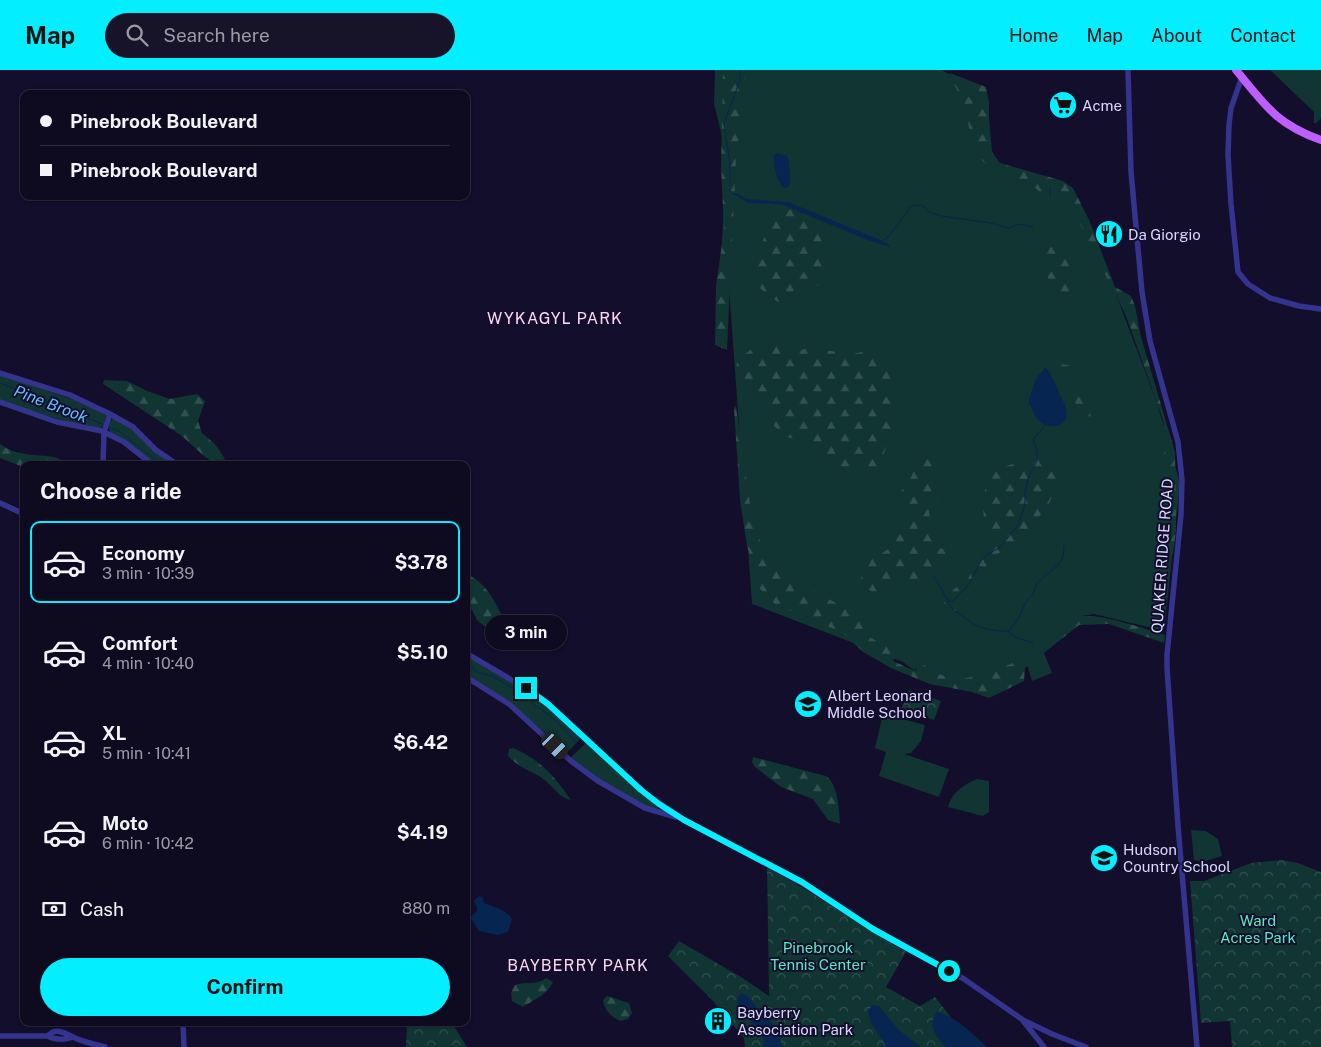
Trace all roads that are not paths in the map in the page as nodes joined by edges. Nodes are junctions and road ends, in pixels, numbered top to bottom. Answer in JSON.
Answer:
{"nodes":[{"id":1,"x":1128,"y":70,"type":"edge"},
{"id":2,"x":1236,"y":70,"type":"edge"},
{"id":3,"x":1242,"y":77,"type":"junction"},
{"id":4,"x":1321,"y":140,"type":"edge"},
{"id":5,"x":1321,"y":309,"type":"edge"},
{"id":6,"x":0,"y":373,"type":"edge"},
{"id":7,"x":0,"y":402,"type":"edge"},
{"id":8,"x":110,"y":414,"type":"junction"},
{"id":9,"x":104,"y":432,"type":"junction"},
{"id":10,"x":103,"y":461,"type":"edge"},
{"id":11,"x":148,"y":461,"type":"edge"},
{"id":12,"x":172,"y":461,"type":"edge"},
{"id":13,"x":0,"y":503,"type":"edge"},
{"id":14,"x":20,"y":512,"type":"edge"},
{"id":15,"x":470,"y":655,"type":"edge"},
{"id":16,"x":470,"y":680,"type":"edge"},
{"id":17,"x":659,"y":804,"type":"junction"},
{"id":18,"x":656,"y":812,"type":"junction"},
{"id":19,"x":684,"y":820,"type":"junction"},
{"id":20,"x":1023,"y":1020,"type":"junction"},
{"id":21,"x":183,"y":1026,"type":"edge"},
{"id":22,"x":0,"y":1036,"type":"edge"},
{"id":23,"x":1197,"y":1046,"type":"edge"},
{"id":24,"x":105,"y":1047,"type":"edge"},
{"id":25,"x":184,"y":1047,"type":"edge"},
{"id":26,"x":1044,"y":1047,"type":"edge"},
{"id":27,"x":1086,"y":1047,"type":"edge"}],
"edges":[{"from":1,"to":23,"type":"street","name":"QUAKER RIDGE ROAD"},
{"from":2,"to":3,"type":"main road"},
{"from":3,"to":4,"type":"main road"},
{"from":3,"to":5,"type":"street"},
{"from":6,"to":8,"type":"street"},
{"from":7,"to":9,"type":"street"},
{"from":8,"to":9,"type":"street"},
{"from":8,"to":12,"type":"street"},
{"from":9,"to":10,"type":"street"},
{"from":9,"to":11,"type":"street"},
{"from":13,"to":14,"type":"street"},
{"from":15,"to":17,"type":"street"},
{"from":16,"to":18,"type":"street"},
{"from":17,"to":18,"type":"street"},
{"from":17,"to":19,"type":"street"},
{"from":18,"to":19,"type":"street"},
{"from":19,"to":20,"type":"street"},
{"from":20,"to":26,"type":"street"},
{"from":20,"to":27,"type":"street"},
{"from":21,"to":25,"type":"street"},
{"from":22,"to":24,"type":"street"}]}
